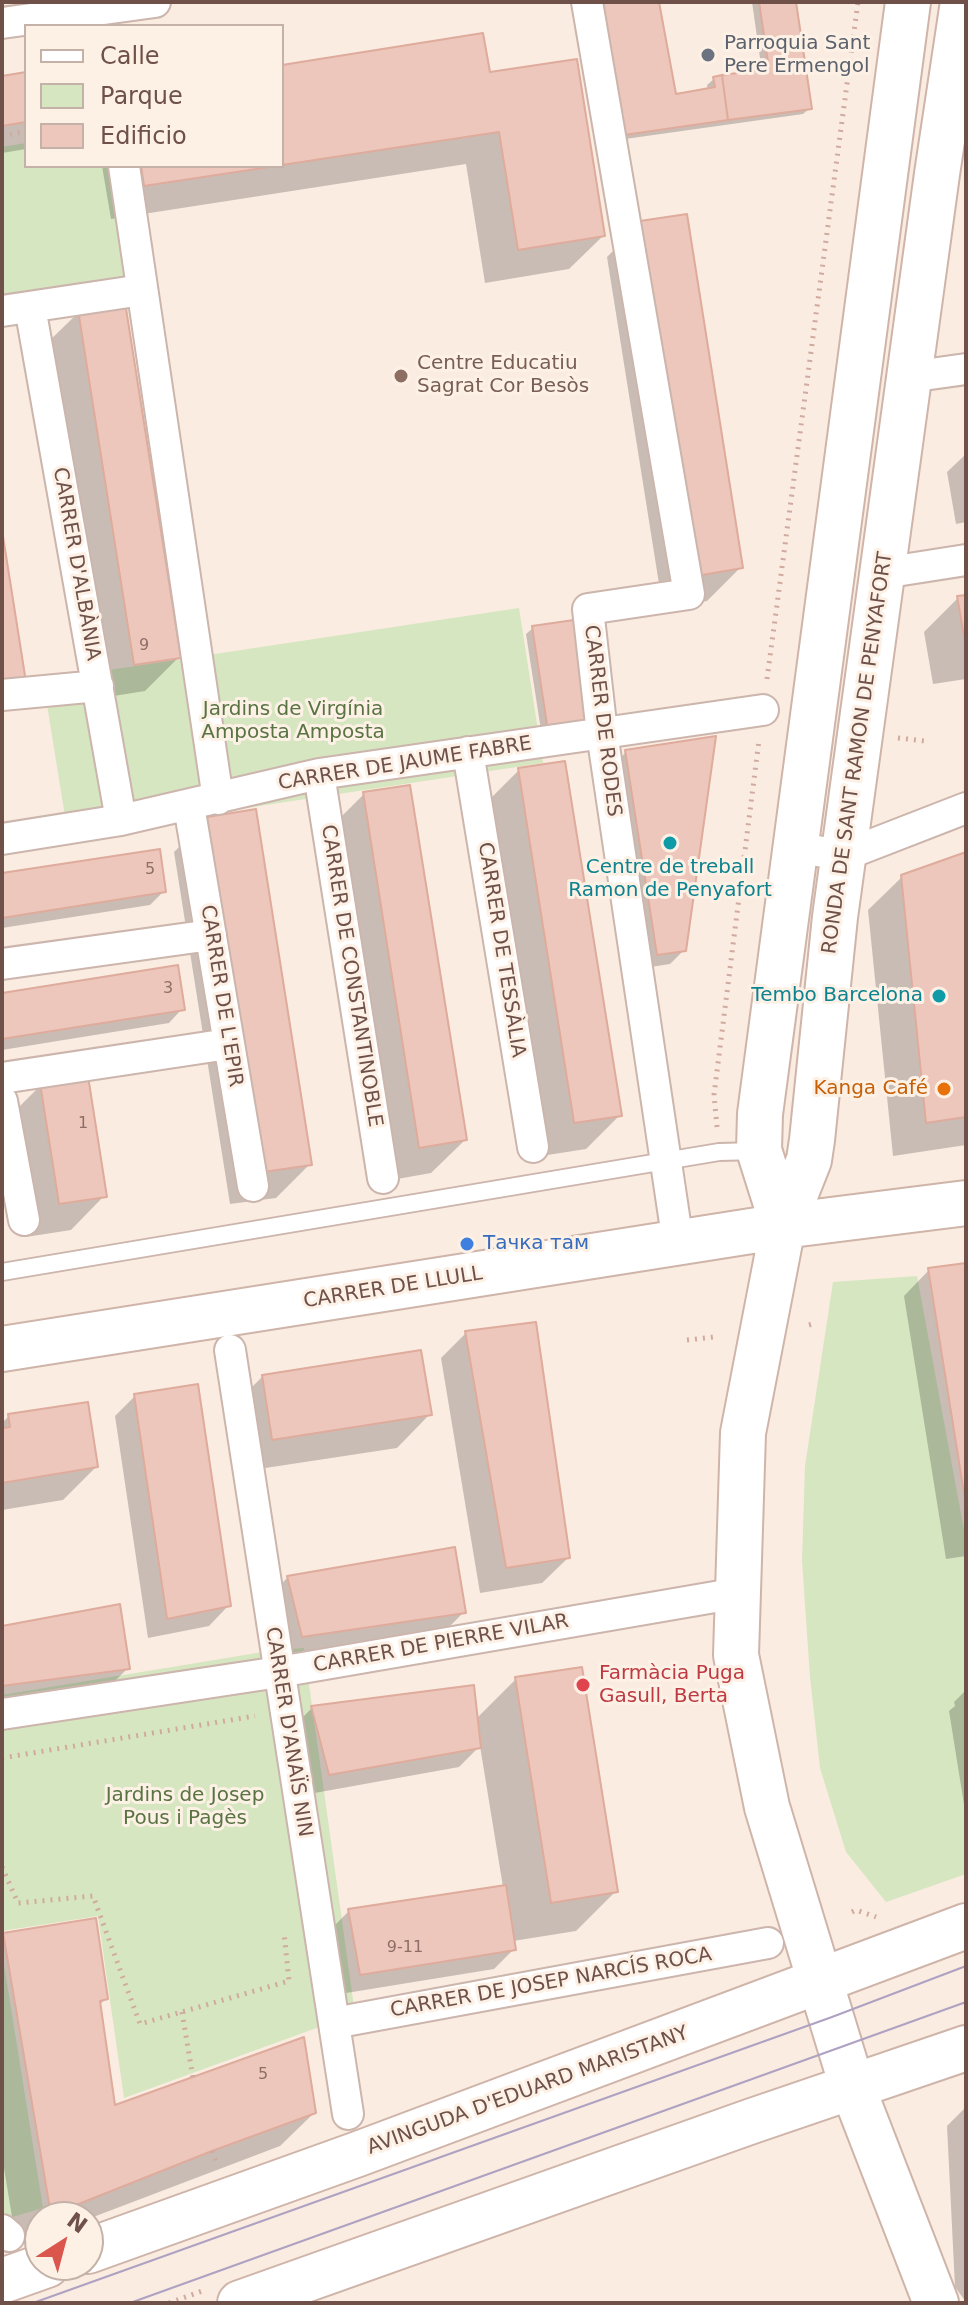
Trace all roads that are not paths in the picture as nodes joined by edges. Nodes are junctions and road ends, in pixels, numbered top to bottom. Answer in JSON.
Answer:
{"nodes":[{"id":1,"x":155,"y":2,"type":"edge"},
{"id":2,"x":587,"y":2,"type":"edge"},
{"id":3,"x":908,"y":2,"type":"edge"},
{"id":4,"x":963,"y":2,"type":"edge"},
{"id":5,"x":2,"y":23,"type":"edge"},
{"id":6,"x":124,"y":168,"type":"edge"},
{"id":7,"x":142,"y":290,"type":"junction"},
{"id":8,"x":16,"y":309,"type":"edge"},
{"id":9,"x":966,"y":369,"type":"edge"},
{"id":10,"x":909,"y":377,"type":"junction"},
{"id":11,"x":966,"y":560,"type":"edge"},
{"id":12,"x":883,"y":573,"type":"junction"},
{"id":13,"x":98,"y":686,"type":"junction"},
{"id":14,"x":2,"y":695,"type":"edge"},
{"id":15,"x":763,"y":710,"type":"road end"},
{"id":16,"x":602,"y":733,"type":"junction"},
{"id":17,"x":468,"y":752,"type":"junction"},
{"id":18,"x":319,"y":774,"type":"junction"},
{"id":19,"x":218,"y":799,"type":"junction"},
{"id":20,"x":189,"y":806,"type":"junction"},
{"id":21,"x":966,"y":808,"type":"edge"},
{"id":22,"x":121,"y":820,"type":"junction"},
{"id":23,"x":2,"y":839,"type":"edge"},
{"id":24,"x":796,"y":848,"type":"junction"},
{"id":25,"x":845,"y":855,"type":"junction"},
{"id":26,"x":211,"y":935,"type":"junction"},
{"id":27,"x":2,"y":964,"type":"edge"},
{"id":28,"x":228,"y":1044,"type":"junction"},
{"id":29,"x":2,"y":1078,"type":"edge"},
{"id":30,"x":2,"y":1101,"type":"edge"},
{"id":31,"x":533,"y":1147,"type":"dead end"},
{"id":32,"x":759,"y":1150,"type":"junction"},
{"id":33,"x":666,"y":1162,"type":"junction"},
{"id":34,"x":383,"y":1178,"type":"dead end"},
{"id":35,"x":253,"y":1186,"type":"dead end"},
{"id":36,"x":966,"y":1203,"type":"edge"},
{"id":37,"x":24,"y":1220,"type":"dead end"},
{"id":38,"x":783,"y":1226,"type":"junction"},
{"id":39,"x":678,"y":1243,"type":"junction"},
{"id":40,"x":2,"y":1272,"type":"edge"},
{"id":41,"x":2,"y":1349,"type":"edge"},
{"id":42,"x":230,"y":1350,"type":"dead end"},
{"id":43,"x":738,"y":1593,"type":"junction"},
{"id":44,"x":279,"y":1672,"type":"junction"},
{"id":45,"x":2,"y":1714,"type":"edge"},
{"id":46,"x":966,"y":1926,"type":"edge"},
{"id":47,"x":768,"y":1943,"type":"dead end"},
{"id":48,"x":820,"y":1979,"type":"junction"},
{"id":49,"x":334,"y":2023,"type":"junction"},
{"id":50,"x":966,"y":2048,"type":"edge"},
{"id":51,"x":852,"y":2086,"type":"junction"},
{"id":52,"x":348,"y":2114,"type":"dead end"},
{"id":53,"x":104,"y":2245,"type":"edge"},
{"id":54,"x":24,"y":2273,"type":"edge"},
{"id":55,"x":2,"y":2281,"type":"edge"},
{"id":56,"x":240,"y":2303,"type":"edge"},
{"id":57,"x":936,"y":2303,"type":"edge"}],
"edges":[{"from":1,"to":5,"type":"street"},
{"from":2,"to":16,"type":"street","name":"CARRER DE RODES"},
{"from":3,"to":24,"type":"main road"},
{"from":4,"to":10,"type":"main road","name":"RONDA DE SANT RAMON DE PENYAFORT"},
{"from":6,"to":7,"type":"street"},
{"from":7,"to":8,"type":"street"},
{"from":7,"to":19,"type":"street"},
{"from":8,"to":13,"type":"street","name":"CARRER D'ALBÀNIA"},
{"from":9,"to":10,"type":"street"},
{"from":10,"to":12,"type":"main road","name":"RONDA DE SANT RAMON DE PENYAFORT"},
{"from":11,"to":12,"type":"street"},
{"from":12,"to":25,"type":"main road","name":"RONDA DE SANT RAMON DE PENYAFORT"},
{"from":13,"to":14,"type":"street"},
{"from":13,"to":22,"type":"street","name":"CARRER D'ALBÀNIA"},
{"from":15,"to":16,"type":"street","name":"CARRER DE JAUME FABRE"},
{"from":16,"to":17,"type":"street","name":"CARRER DE JAUME FABRE"},
{"from":16,"to":33,"type":"street","name":"CARRER DE RODES"},
{"from":17,"to":18,"type":"street","name":"CARRER DE JAUME FABRE"},
{"from":17,"to":31,"type":"street","name":"CARRER DE TESSÀLIA"},
{"from":18,"to":19,"type":"street","name":"CARRER DE JAUME FABRE"},
{"from":18,"to":34,"type":"street","name":"CARRER DE CONSTANTINOBLE"},
{"from":19,"to":20,"type":"street","name":"CARRER DE JAUME FABRE"},
{"from":20,"to":22,"type":"street","name":"CARRER DE JAUME FABRE"},
{"from":20,"to":26,"type":"street","name":"CARRER DE L'EPIR"},
{"from":21,"to":25,"type":"street"},
{"from":22,"to":23,"type":"street","name":"CARRER DE JAUME FABRE"},
{"from":24,"to":25,"type":"street"},
{"from":24,"to":32,"type":"main road"},
{"from":25,"to":38,"type":"main road","name":"RONDA DE SANT RAMON DE PENYAFORT"},
{"from":26,"to":27,"type":"street"},
{"from":26,"to":28,"type":"street","name":"CARRER DE L'EPIR"},
{"from":28,"to":29,"type":"street"},
{"from":28,"to":35,"type":"street","name":"CARRER DE L'EPIR"},
{"from":30,"to":37,"type":"street"},
{"from":32,"to":33,"type":"lane"},
{"from":32,"to":38,"type":"main road"},
{"from":33,"to":39,"type":"street","name":"CARRER DE RODES"},
{"from":33,"to":40,"type":"lane"},
{"from":36,"to":38,"type":"main road","name":"CARRER DE LLULL"},
{"from":38,"to":39,"type":"main road","name":"CARRER DE LLULL"},
{"from":38,"to":43,"type":"main road","name":"RONDA DE SANT RAMON DE PENYAFORT"},
{"from":39,"to":41,"type":"main road","name":"CARRER DE LLULL"},
{"from":42,"to":44,"type":"street","name":"CARRER D'ANAÏS NIN"},
{"from":43,"to":44,"type":"street","name":"CARRER DE PIERRE VILAR"},
{"from":43,"to":48,"type":"main road","name":"RONDA DE SANT RAMON DE PENYAFORT"},
{"from":44,"to":45,"type":"street","name":"CARRER DE PIERRE VILAR"},
{"from":44,"to":49,"type":"street","name":"CARRER D'ANAÏS NIN"},
{"from":46,"to":48,"type":"main road","name":"AVINGUDA D'EDUARD MARISTANY"},
{"from":47,"to":49,"type":"street","name":"CARRER DE JOSEP NARCÍS ROCA"},
{"from":48,"to":51,"type":"main road","name":"RONDA DE SANT RAMON DE PENYAFORT"},
{"from":48,"to":53,"type":"main road","name":"AVINGUDA D'EDUARD MARISTANY"},
{"from":49,"to":52,"type":"street","name":"CARRER D'ANAÏS NIN"},
{"from":50,"to":51,"type":"main road"},
{"from":51,"to":56,"type":"main road"},
{"from":51,"to":57,"type":"main road"},
{"from":54,"to":55,"type":"main road"}]}
